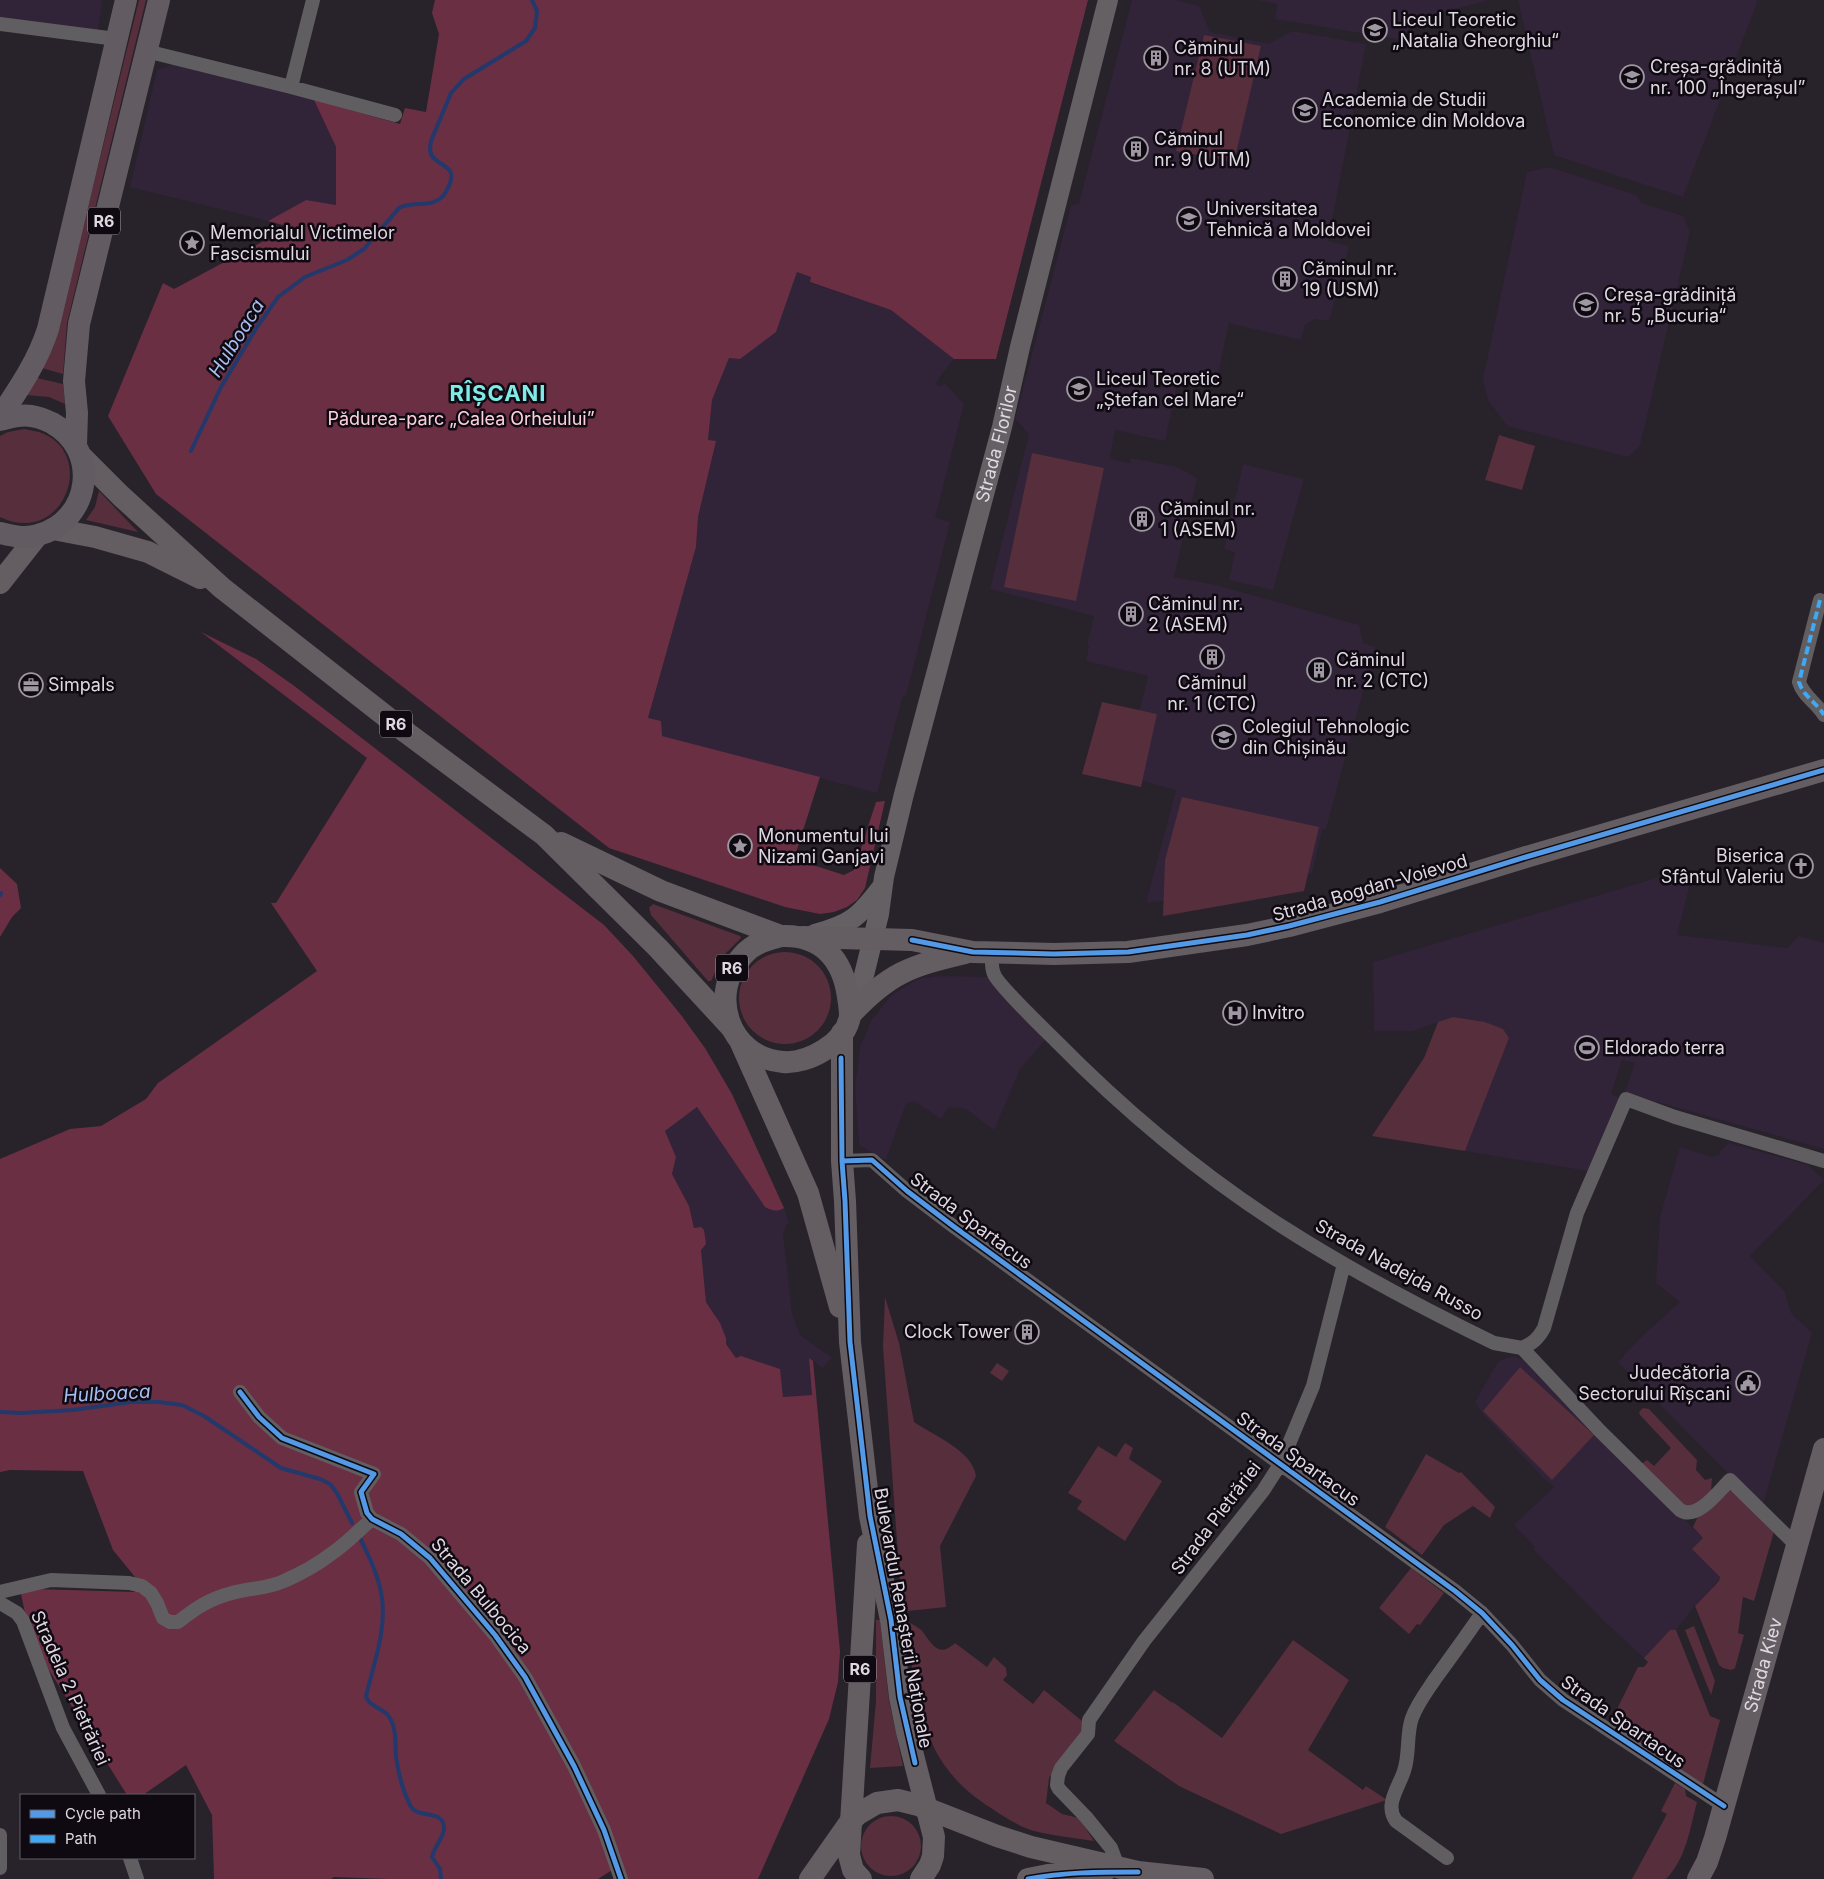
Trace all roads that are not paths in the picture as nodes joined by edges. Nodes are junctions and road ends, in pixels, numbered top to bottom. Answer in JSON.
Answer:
{"nodes":[{"id":1,"x":126,"y":0,"type":"edge"},
{"id":2,"x":159,"y":0,"type":"edge"},
{"id":3,"x":313,"y":0,"type":"edge"},
{"id":4,"x":1108,"y":0,"type":"edge"},
{"id":5,"x":0,"y":24,"type":"edge"},
{"id":6,"x":116,"y":39,"type":"junction"},
{"id":7,"x":146,"y":51,"type":"junction"},
{"id":8,"x":291,"y":87,"type":"junction"},
{"id":9,"x":395,"y":115,"type":"dead end"},
{"id":10,"x":0,"y":419,"type":"edge"},
{"id":11,"x":79,"y":450,"type":"junction"},
{"id":12,"x":0,"y":532,"type":"edge"},
{"id":13,"x":45,"y":532,"type":"junction"},
{"id":14,"x":0,"y":583,"type":"edge"},
{"id":15,"x":222,"y":588,"type":"junction"},
{"id":16,"x":1820,"y":600,"type":"dead end"},
{"id":17,"x":1824,"y":715,"type":"edge"},
{"id":18,"x":1824,"y":770,"type":"edge"},
{"id":19,"x":544,"y":835,"type":"junction"},
{"id":20,"x":882,"y":886,"type":"junction"},
{"id":21,"x":781,"y":936,"type":"junction"},
{"id":22,"x":803,"y":937,"type":"junction"},
{"id":23,"x":873,"y":939,"type":"junction"},
{"id":24,"x":912,"y":940,"type":"junction"},
{"id":25,"x":982,"y":952,"type":"junction"},
{"id":26,"x":846,"y":1024,"type":"junction"},
{"id":27,"x":736,"y":1034,"type":"junction"},
{"id":28,"x":842,"y":1161,"type":"junction"},
{"id":29,"x":1824,"y":1161,"type":"edge"},
{"id":30,"x":1344,"y":1264,"type":"junction"},
{"id":31,"x":850,"y":1342,"type":"junction"},
{"id":32,"x":1522,"y":1348,"type":"junction"},
{"id":33,"x":240,"y":1392,"type":"dead end"},
{"id":34,"x":1824,"y":1450,"type":"edge"},
{"id":35,"x":1281,"y":1463,"type":"junction"},
{"id":36,"x":870,"y":1516,"type":"junction"},
{"id":37,"x":372,"y":1519,"type":"junction"},
{"id":38,"x":1796,"y":1546,"type":"junction"},
{"id":39,"x":0,"y":1592,"type":"edge"},
{"id":40,"x":0,"y":1602,"type":"edge"},
{"id":41,"x":1482,"y":1613,"type":"junction"},
{"id":42,"x":98,"y":1794,"type":"edge"},
{"id":43,"x":1724,"y":1806,"type":"junction"},
{"id":44,"x":928,"y":1810,"type":"junction"},
{"id":45,"x":850,"y":1822,"type":"junction"},
{"id":46,"x":0,"y":1835,"type":"edge"},
{"id":47,"x":1447,"y":1858,"type":"dead end"},
{"id":48,"x":130,"y":1859,"type":"edge"},
{"id":49,"x":0,"y":1868,"type":"edge"},
{"id":50,"x":1127,"y":1873,"type":"edge"},
{"id":51,"x":137,"y":1879,"type":"edge"},
{"id":52,"x":621,"y":1879,"type":"edge"},
{"id":53,"x":810,"y":1879,"type":"edge"},
{"id":54,"x":861,"y":1879,"type":"edge"},
{"id":55,"x":921,"y":1879,"type":"edge"},
{"id":56,"x":1028,"y":1879,"type":"edge"},
{"id":57,"x":1203,"y":1879,"type":"edge"},
{"id":58,"x":1698,"y":1879,"type":"edge"}],
"edges":[{"from":1,"to":6,"type":"highway","number":"R6"},
{"from":2,"to":7,"type":"highway","number":"R6"},
{"from":3,"to":8,"type":"street"},
{"from":4,"to":20,"type":"main road","name":"Strada Florilor"},
{"from":5,"to":6,"type":"street"},
{"from":6,"to":10,"type":"highway","number":"R6"},
{"from":7,"to":8,"type":"street"},
{"from":7,"to":11,"type":"highway","number":"R6"},
{"from":8,"to":9,"type":"street"},
{"from":10,"to":11,"type":"highway","number":"R6"},
{"from":11,"to":13,"type":"highway","number":"R6"},
{"from":11,"to":15,"type":"main road","name":"Bulevardul Renașterii Naționale","number":"R6"},
{"from":12,"to":13,"type":"highway","number":"R6"},
{"from":13,"to":14,"type":"main road"},
{"from":13,"to":15,"type":"main road","name":"Bulevardul Renașterii Naționale","number":"R6"},
{"from":15,"to":19,"type":"main road","name":"Bulevardul Renașterii Naționale","number":"R6"},
{"from":16,"to":17,"type":"street"},
{"from":18,"to":25,"type":"main road","name":"Strada Bogdan-Voievod"},
{"from":19,"to":21,"type":"main road","name":"Bulevardul Renașterii Naționale","number":"R6"},
{"from":19,"to":27,"type":"main road","name":"Bulevardul Renașterii Naționale","number":"R6"},
{"from":20,"to":22,"type":"main road","name":"Strada Florilor"},
{"from":20,"to":23,"type":"main road","name":"Strada Florilor"},
{"from":20,"to":24,"type":"main road","name":"Strada Florilor"},
{"from":21,"to":22,"type":"main road","number":"R6"},
{"from":21,"to":27,"type":"main road","number":"R6"},
{"from":22,"to":23,"type":"main road","name":"Strada Bogdan-Voievod"},
{"from":22,"to":26,"type":"main road"},
{"from":23,"to":24,"type":"main road","name":"Strada Bogdan-Voievod"},
{"from":23,"to":26,"type":"main road","name":"Strada Florilor"},
{"from":24,"to":25,"type":"main road","name":"Strada Bogdan-Voievod"},
{"from":25,"to":26,"type":"main road","name":"Strada Bogdan-Voievod"},
{"from":25,"to":30,"type":"street","name":"Strada Nadejda Russo"},
{"from":26,"to":27,"type":"main road","number":"R6"},
{"from":26,"to":28,"type":"main road","name":"Bulevardul Renașterii Naționale","number":"R6"},
{"from":27,"to":31,"type":"main road","name":"Bulevardul Renașterii Naționale"},
{"from":28,"to":31,"type":"main road","name":"Bulevardul Renașterii Naționale","number":"R6"},
{"from":28,"to":35,"type":"street","name":"Strada Spartacus"},
{"from":29,"to":32,"type":"street"},
{"from":30,"to":32,"type":"street","name":"Strada Nadejda Russo"},
{"from":30,"to":35,"type":"street","name":"Strada Pietrăriei"},
{"from":31,"to":36,"type":"main road","name":"Bulevardul Renașterii Naționale","number":"R6"},
{"from":32,"to":38,"type":"street"},
{"from":33,"to":37,"type":"street"},
{"from":34,"to":38,"type":"main road","name":"Strada Kiev"},
{"from":35,"to":41,"type":"street","name":"Strada Spartacus"},
{"from":35,"to":50,"type":"street","name":"Strada Pietrăriei"},
{"from":36,"to":44,"type":"main road","name":"Bulevardul Renașterii Naționale","number":"R6"},
{"from":36,"to":45,"type":"main road","name":"Bulevardul Renașterii Naționale","number":"R6"},
{"from":37,"to":39,"type":"street"},
{"from":37,"to":52,"type":"street","name":"Strada Bulbocica"},
{"from":38,"to":43,"type":"main road","name":"Strada Kiev"},
{"from":40,"to":42,"type":"street","name":"Stradela 2 Pietrăriei"},
{"from":41,"to":43,"type":"street","name":"Strada Spartacus"},
{"from":41,"to":47,"type":"street"},
{"from":43,"to":58,"type":"main road","name":"Strada Kiev"},
{"from":44,"to":45,"type":"main road"},
{"from":44,"to":50,"type":"main road"},
{"from":44,"to":55,"type":"main road","number":"R6"},
{"from":45,"to":53,"type":"main road"},
{"from":45,"to":54,"type":"main road","number":"R6"},
{"from":46,"to":49,"type":"street"},
{"from":48,"to":51,"type":"street"},
{"from":50,"to":56,"type":"main road"},
{"from":50,"to":57,"type":"main road"}]}
